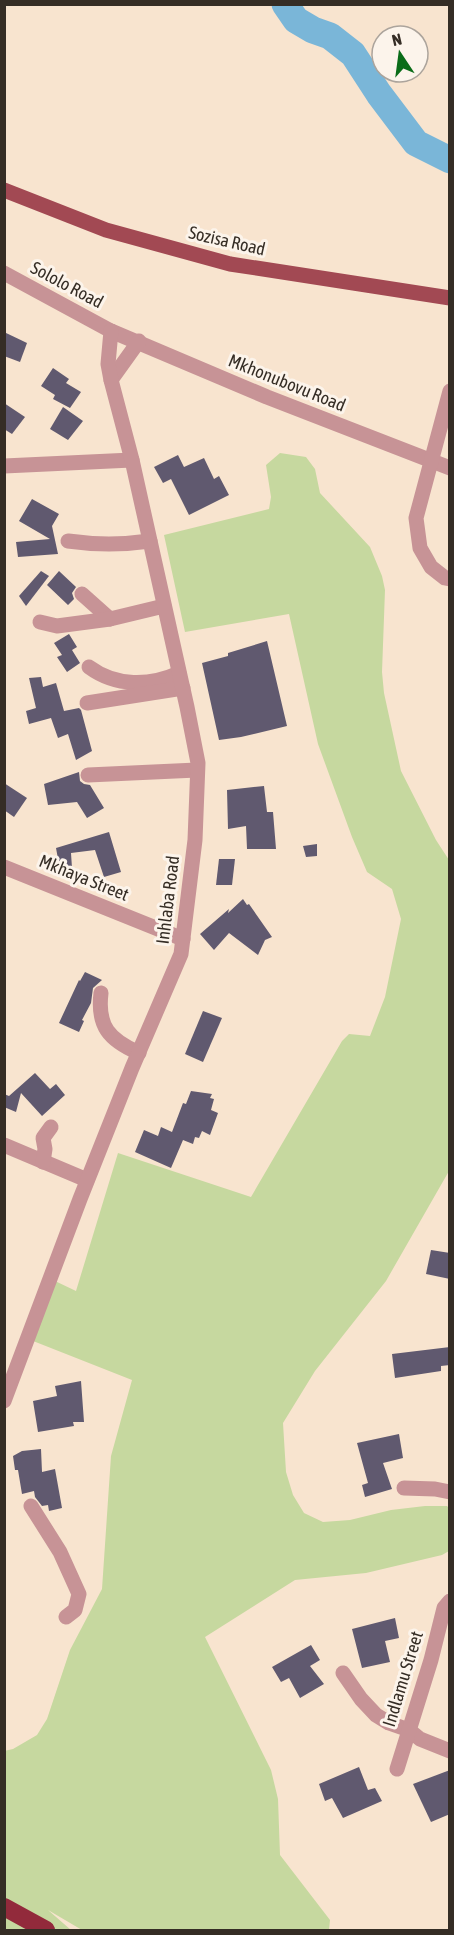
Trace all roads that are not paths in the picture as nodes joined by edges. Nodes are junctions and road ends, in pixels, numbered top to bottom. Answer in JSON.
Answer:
{"nodes":[{"id":1,"x":4,"y":190,"type":"edge"},
{"id":2,"x":5,"y":275,"type":"edge"},
{"id":3,"x":450,"y":298,"type":"edge"},
{"id":4,"x":111,"y":331,"type":"junction"},
{"id":5,"x":139,"y":341,"type":"junction"},
{"id":6,"x":111,"y":380,"type":"junction"},
{"id":7,"x":450,"y":391,"type":"edge"},
{"id":8,"x":132,"y":460,"type":"junction"},
{"id":9,"x":433,"y":462,"type":"junction"},
{"id":10,"x":4,"y":466,"type":"edge"},
{"id":11,"x":450,"y":468,"type":"edge"},
{"id":12,"x":68,"y":541,"type":"dead end"},
{"id":13,"x":150,"y":541,"type":"junction"},
{"id":14,"x":450,"y":579,"type":"edge"},
{"id":15,"x":82,"y":594,"type":"dead end"},
{"id":16,"x":164,"y":606,"type":"junction"},
{"id":17,"x":110,"y":619,"type":"junction"},
{"id":18,"x":40,"y":622,"type":"dead end"},
{"id":19,"x":89,"y":667,"type":"dead end"},
{"id":20,"x":179,"y":673,"type":"junction"},
{"id":21,"x":183,"y":688,"type":"junction"},
{"id":22,"x":87,"y":703,"type":"dead end"},
{"id":23,"x":198,"y":770,"type":"junction"},
{"id":24,"x":87,"y":775,"type":"dead end"},
{"id":25,"x":4,"y":867,"type":"edge"},
{"id":26,"x":183,"y":939,"type":"junction"},
{"id":27,"x":101,"y":993,"type":"dead end"},
{"id":28,"x":139,"y":1053,"type":"junction"},
{"id":29,"x":51,"y":1127,"type":"dead end"},
{"id":30,"x":5,"y":1147,"type":"edge"},
{"id":31,"x":43,"y":1162,"type":"junction"},
{"id":32,"x":87,"y":1180,"type":"junction"},
{"id":33,"x":4,"y":1401,"type":"edge"},
{"id":34,"x":404,"y":1488,"type":"dead end"},
{"id":35,"x":450,"y":1492,"type":"edge"},
{"id":36,"x":30,"y":1506,"type":"dead end"},
{"id":37,"x":450,"y":1601,"type":"edge"},
{"id":38,"x":66,"y":1617,"type":"dead end"},
{"id":39,"x":343,"y":1673,"type":"dead end"},
{"id":40,"x":409,"y":1730,"type":"junction"},
{"id":41,"x":450,"y":1750,"type":"edge"},
{"id":42,"x":396,"y":1769,"type":"dead end"},
{"id":43,"x":4,"y":1907,"type":"edge"},
{"id":44,"x":46,"y":1930,"type":"edge"}],
"edges":[{"from":1,"to":3,"type":"main road","name":"Sozisa Road"},
{"from":2,"to":4,"type":"street","name":"Sololo Road"},
{"from":4,"to":5,"type":"street","name":"Mkhonubovu Road"},
{"from":4,"to":6,"type":"street","name":"Inhlaba Road"},
{"from":5,"to":6,"type":"street"},
{"from":5,"to":9,"type":"street","name":"Mkhonubovu Road"},
{"from":6,"to":8,"type":"street","name":"Inhlaba Road"},
{"from":7,"to":9,"type":"street"},
{"from":8,"to":10,"type":"street"},
{"from":8,"to":13,"type":"street","name":"Inhlaba Road"},
{"from":9,"to":11,"type":"street","name":"Mkhonubovu Road"},
{"from":9,"to":14,"type":"street"},
{"from":12,"to":13,"type":"street"},
{"from":13,"to":16,"type":"street","name":"Inhlaba Road"},
{"from":15,"to":17,"type":"street"},
{"from":16,"to":17,"type":"street"},
{"from":16,"to":20,"type":"street","name":"Inhlaba Road"},
{"from":17,"to":18,"type":"street"},
{"from":19,"to":20,"type":"street"},
{"from":20,"to":21,"type":"street","name":"Inhlaba Road"},
{"from":21,"to":22,"type":"street"},
{"from":21,"to":23,"type":"street","name":"Inhlaba Road"},
{"from":23,"to":24,"type":"street"},
{"from":23,"to":26,"type":"street","name":"Inhlaba Road"},
{"from":25,"to":26,"type":"street","name":"Mkhaya Street"},
{"from":26,"to":28,"type":"street","name":"Inhlaba Road"},
{"from":27,"to":28,"type":"street"},
{"from":28,"to":32,"type":"street","name":"Inhlaba Road"},
{"from":29,"to":31,"type":"street"},
{"from":30,"to":31,"type":"street"},
{"from":31,"to":32,"type":"street"},
{"from":32,"to":33,"type":"street","name":"Inhlaba Road"},
{"from":34,"to":35,"type":"street"},
{"from":36,"to":38,"type":"street"},
{"from":37,"to":40,"type":"street","name":"Indlamu Street"},
{"from":39,"to":40,"type":"street"},
{"from":40,"to":41,"type":"street"},
{"from":40,"to":42,"type":"street","name":"Indlamu Street"},
{"from":43,"to":44,"type":"highway"}]}
